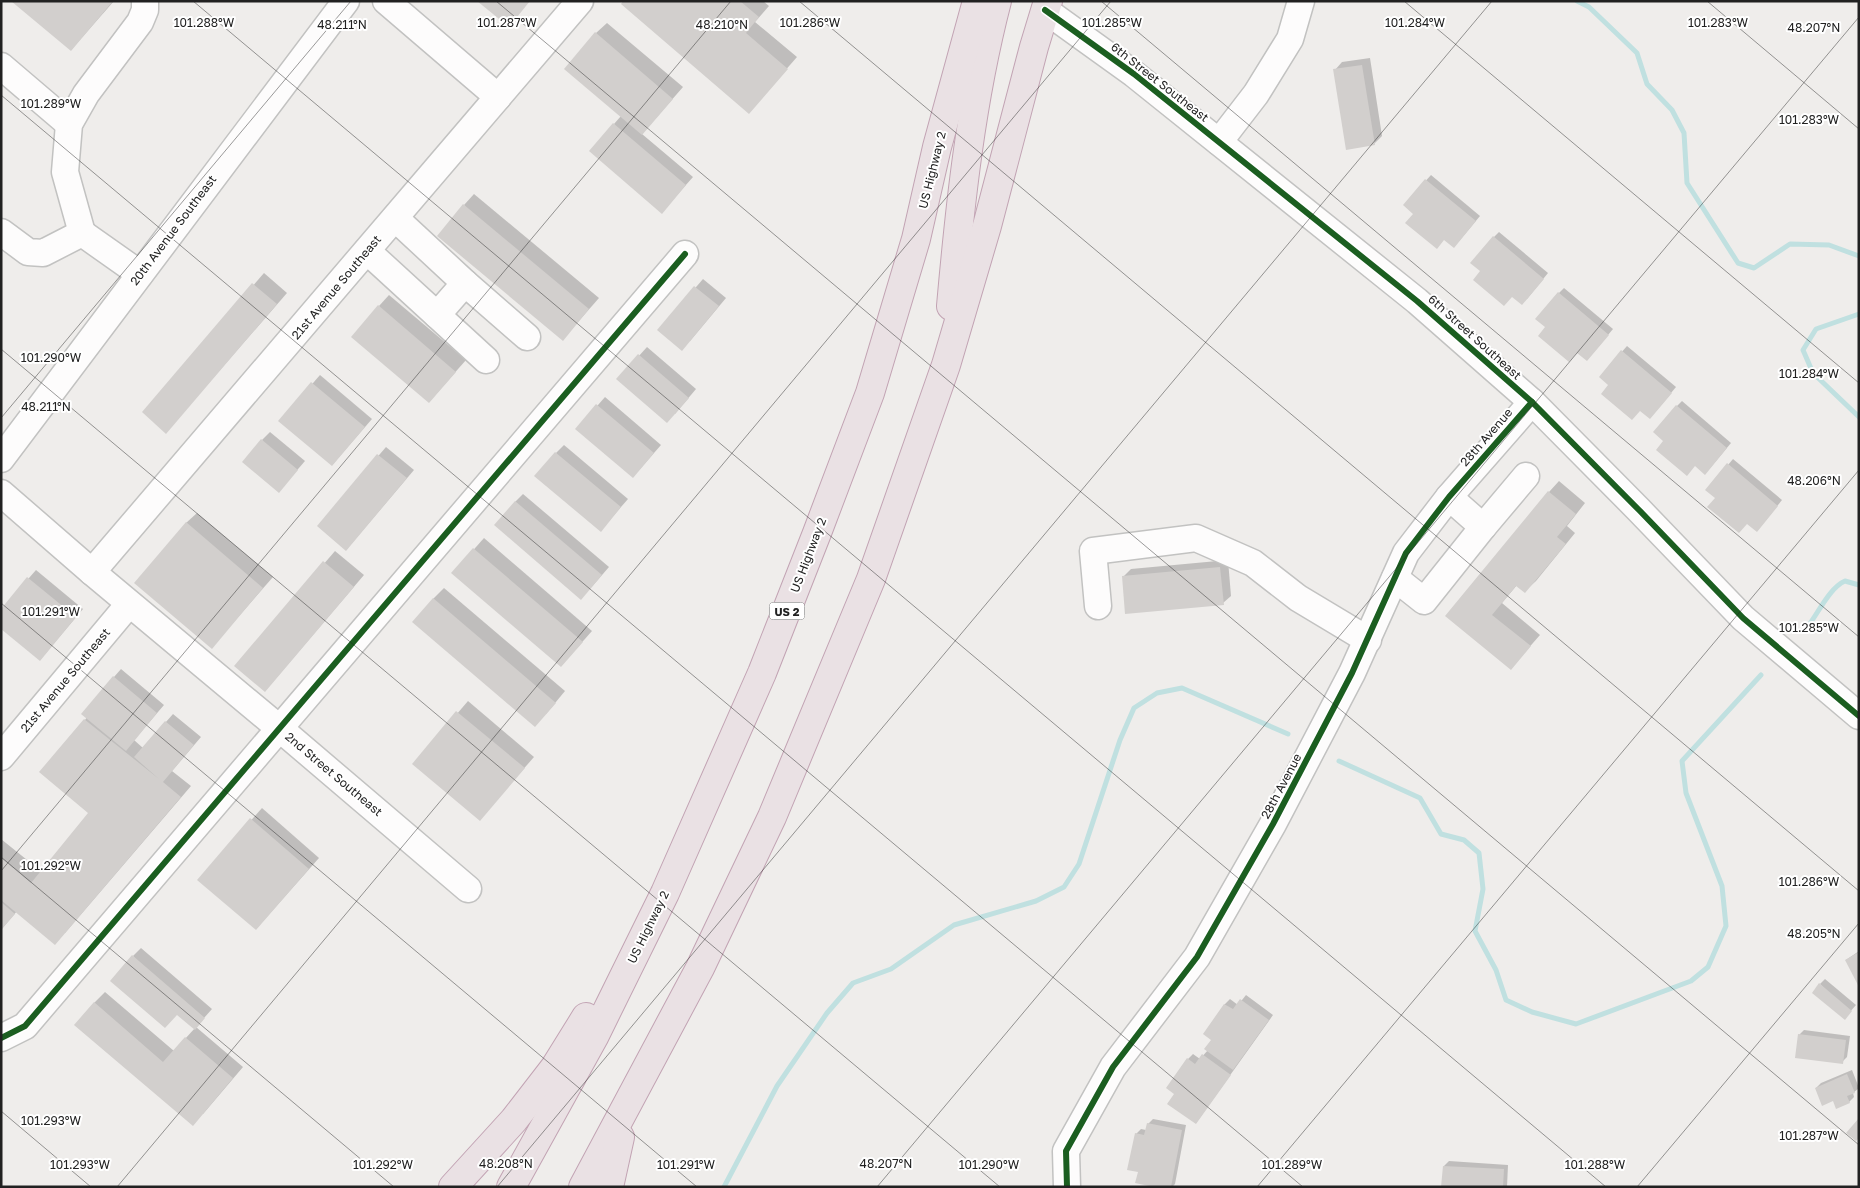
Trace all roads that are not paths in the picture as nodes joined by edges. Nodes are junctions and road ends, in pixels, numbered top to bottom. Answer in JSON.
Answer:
{"nodes":[{"id":1,"x":145,"y":1,"type":"edge"},
{"id":2,"x":346,"y":1,"type":"edge"},
{"id":3,"x":386,"y":1,"type":"edge"},
{"id":4,"x":580,"y":1,"type":"edge"},
{"id":5,"x":977,"y":1,"type":"edge"},
{"id":6,"x":997,"y":1,"type":"edge"},
{"id":7,"x":1301,"y":1,"type":"edge"},
{"id":8,"x":1041,"y":4,"type":"edge"},
{"id":9,"x":1,"y":66,"type":"edge"},
{"id":10,"x":498,"y":97,"type":"junction"},
{"id":11,"x":69,"y":124,"type":"junction"},
{"id":12,"x":1219,"y":142,"type":"junction"},
{"id":13,"x":395,"y":218,"type":"junction"},
{"id":14,"x":82,"y":233,"type":"junction"},
{"id":15,"x":3,"y":237,"type":"edge"},
{"id":16,"x":367,"y":251,"type":"junction"},
{"id":17,"x":685,"y":254,"type":"dead end"},
{"id":18,"x":140,"y":274,"type":"junction"},
{"id":19,"x":465,"y":283,"type":"junction"},
{"id":20,"x":438,"y":316,"type":"junction"},
{"id":21,"x":527,"y":338,"type":"dead end"},
{"id":22,"x":486,"y":360,"type":"dead end"},
{"id":23,"x":946,"y":365,"type":"junction"},
{"id":24,"x":1532,"y":402,"type":"junction"},
{"id":25,"x":1,"y":458,"type":"edge"},
{"id":26,"x":1526,"y":476,"type":"dead end"},
{"id":27,"x":1,"y":493,"type":"edge"},
{"id":28,"x":1449,"y":497,"type":"junction"},
{"id":29,"x":1483,"y":527,"type":"junction"},
{"id":30,"x":92,"y":572,"type":"junction"},
{"id":31,"x":1395,"y":578,"type":"junction"},
{"id":32,"x":130,"y":604,"type":"junction"},
{"id":33,"x":1098,"y":606,"type":"dead end"},
{"id":34,"x":1368,"y":640,"type":"junction"},
{"id":35,"x":1859,"y":716,"type":"edge"},
{"id":36,"x":279,"y":728,"type":"junction"},
{"id":37,"x":1,"y":757,"type":"edge"},
{"id":38,"x":468,"y":889,"type":"dead end"},
{"id":39,"x":665,"y":893,"type":"junction"},
{"id":40,"x":1,"y":1038,"type":"edge"},
{"id":41,"x":626,"y":1106,"type":"junction"},
{"id":42,"x":453,"y":1187,"type":"edge"},
{"id":43,"x":511,"y":1187,"type":"edge"},
{"id":44,"x":583,"y":1187,"type":"edge"},
{"id":45,"x":609,"y":1187,"type":"edge"},
{"id":46,"x":1067,"y":1187,"type":"edge"}],
"edges":[{"from":1,"to":11,"type":"street"},
{"from":2,"to":18,"type":"street","name":"20th Avenue Southeast"},
{"from":3,"to":10,"type":"street"},
{"from":4,"to":10,"type":"street","name":"21st Avenue Southeast"},
{"from":5,"to":39,"type":"highway","name":"US Highway 2","number":"US 2"},
{"from":6,"to":23,"type":"highway"},
{"from":7,"to":12,"type":"street"},
{"from":8,"to":12,"type":"street","name":"6th Street Southeast"},
{"from":8,"to":23,"type":"highway"},
{"from":9,"to":11,"type":"street"},
{"from":10,"to":13,"type":"street","name":"21st Avenue Southeast"},
{"from":11,"to":14,"type":"street"},
{"from":12,"to":24,"type":"street","name":"6th Street Southeast"},
{"from":13,"to":16,"type":"street","name":"21st Avenue Southeast"},
{"from":13,"to":19,"type":"street"},
{"from":14,"to":15,"type":"street"},
{"from":14,"to":18,"type":"street"},
{"from":16,"to":20,"type":"street"},
{"from":16,"to":30,"type":"street","name":"21st Avenue Southeast"},
{"from":17,"to":36,"type":"street"},
{"from":18,"to":25,"type":"street","name":"20th Avenue Southeast"},
{"from":19,"to":20,"type":"street"},
{"from":19,"to":21,"type":"street"},
{"from":20,"to":22,"type":"street"},
{"from":23,"to":41,"type":"highway"},
{"from":24,"to":28,"type":"street","name":"28th Avenue"},
{"from":24,"to":35,"type":"street","name":"6th Street Southeast"},
{"from":26,"to":29,"type":"street"},
{"from":27,"to":30,"type":"street"},
{"from":28,"to":29,"type":"street"},
{"from":28,"to":31,"type":"street","name":"28th Avenue"},
{"from":29,"to":31,"type":"street"},
{"from":30,"to":32,"type":"street","name":"2nd Street Southeast"},
{"from":31,"to":34,"type":"street","name":"28th Avenue"},
{"from":32,"to":36,"type":"street","name":"2nd Street Southeast"},
{"from":32,"to":37,"type":"street","name":"21st Avenue Southeast"},
{"from":33,"to":34,"type":"street"},
{"from":34,"to":46,"type":"street","name":"28th Avenue"},
{"from":36,"to":38,"type":"street","name":"2nd Street Southeast"},
{"from":36,"to":40,"type":"street"},
{"from":39,"to":42,"type":"highway"},
{"from":39,"to":43,"type":"highway","name":"US Highway 2","number":"US 2"},
{"from":41,"to":44,"type":"highway"},
{"from":41,"to":45,"type":"highway"}]}
